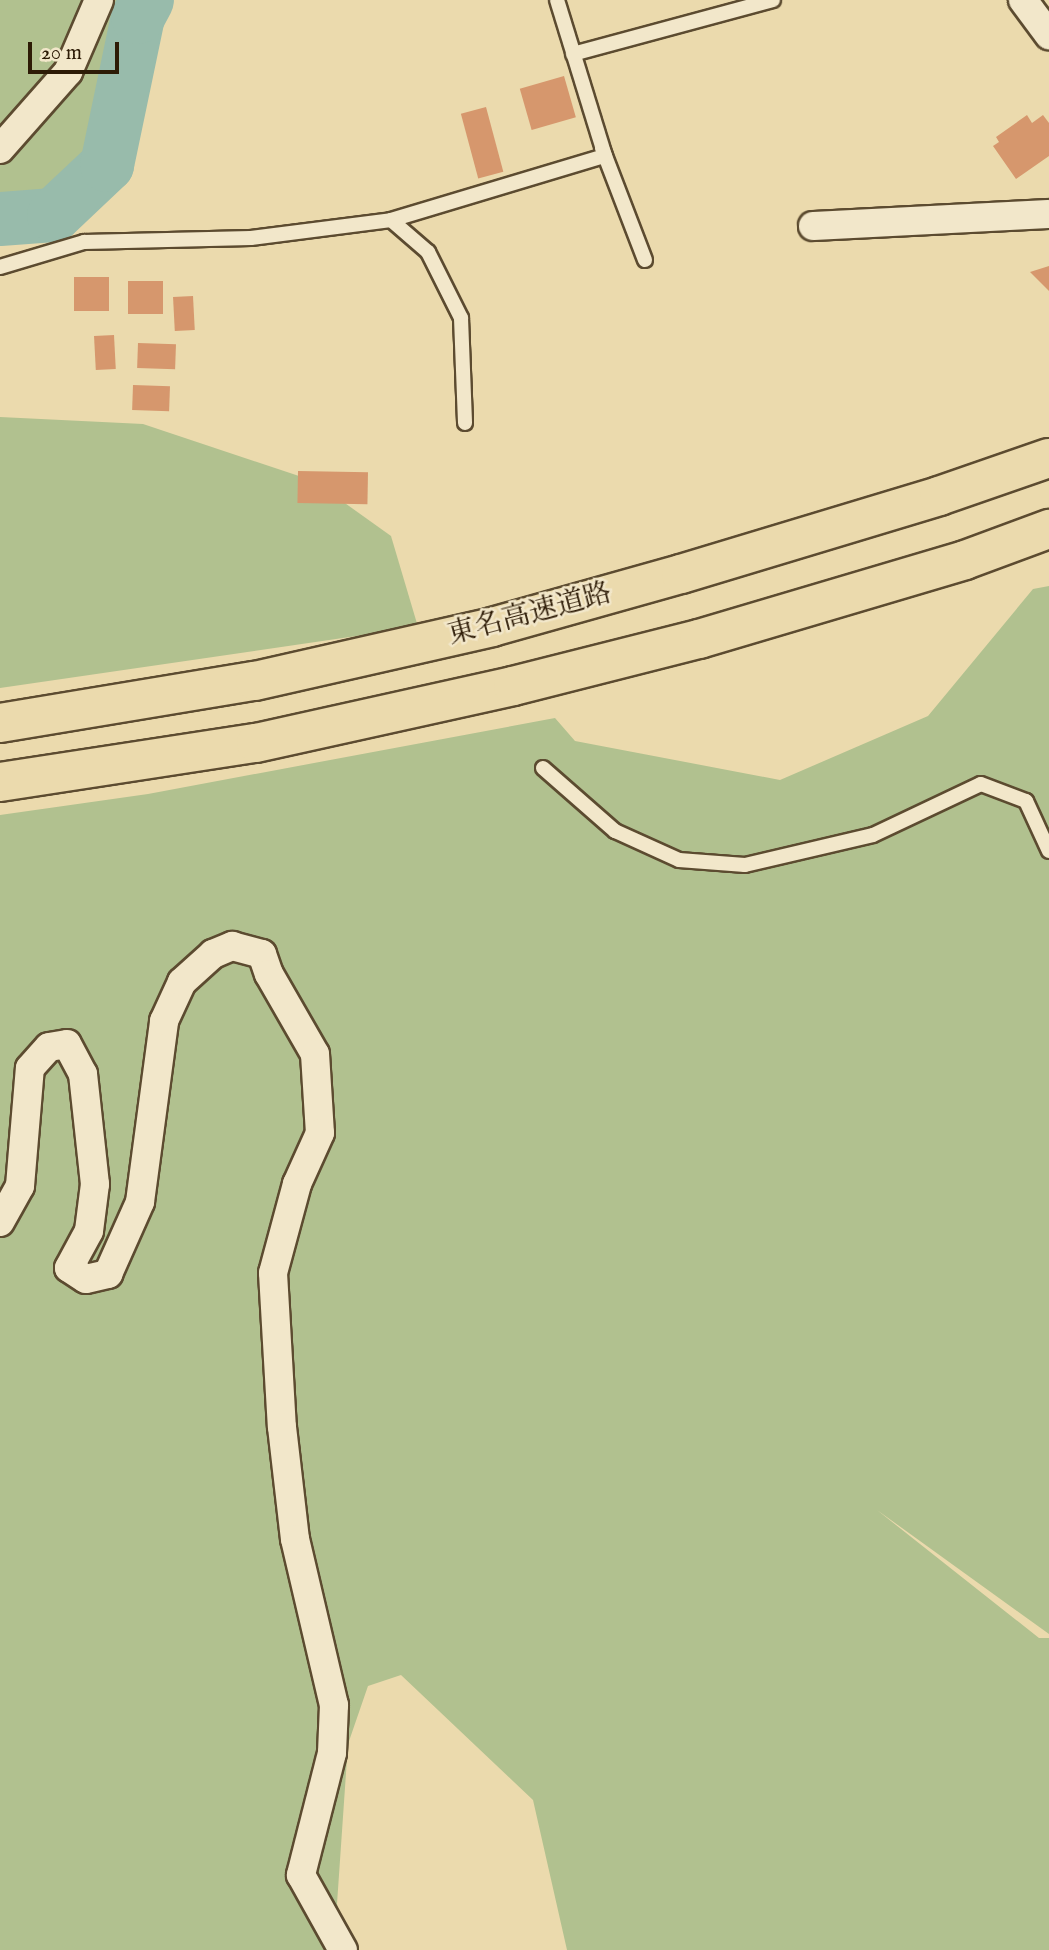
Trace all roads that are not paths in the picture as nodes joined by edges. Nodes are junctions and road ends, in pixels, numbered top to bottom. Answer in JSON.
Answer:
{"nodes":[{"id":1,"x":99,"y":0,"type":"edge"},
{"id":2,"x":557,"y":0,"type":"edge"},
{"id":3,"x":773,"y":0,"type":"edge"},
{"id":4,"x":1023,"y":0,"type":"edge"},
{"id":5,"x":1049,"y":35,"type":"edge"},
{"id":6,"x":573,"y":54,"type":"junction"},
{"id":7,"x":602,"y":148,"type":"junction"},
{"id":8,"x":0,"y":149,"type":"edge"},
{"id":9,"x":1049,"y":214,"type":"edge"},
{"id":10,"x":391,"y":219,"type":"junction"},
{"id":11,"x":813,"y":226,"type":"dead end"},
{"id":12,"x":645,"y":260,"type":"dead end"},
{"id":13,"x":0,"y":267,"type":"edge"},
{"id":14,"x":465,"y":423,"type":"dead end"},
{"id":15,"x":1049,"y":458,"type":"edge"},
{"id":16,"x":1049,"y":529,"type":"edge"},
{"id":17,"x":0,"y":723,"type":"edge"},
{"id":18,"x":543,"y":768,"type":"dead end"},
{"id":19,"x":0,"y":782,"type":"edge"},
{"id":20,"x":1049,"y":851,"type":"edge"},
{"id":21,"x":0,"y":1223,"type":"edge"},
{"id":22,"x":343,"y":1950,"type":"edge"}],
"edges":[{"from":1,"to":8,"type":"street"},
{"from":2,"to":6,"type":"lane"},
{"from":3,"to":6,"type":"lane"},
{"from":4,"to":5,"type":"street"},
{"from":6,"to":7,"type":"lane"},
{"from":7,"to":10,"type":"lane"},
{"from":7,"to":12,"type":"lane"},
{"from":9,"to":11,"type":"street"},
{"from":10,"to":13,"type":"lane"},
{"from":10,"to":14,"type":"lane"},
{"from":15,"to":17,"type":"highway","name":"東名高速道路"},
{"from":16,"to":19,"type":"highway"},
{"from":18,"to":20,"type":"lane"},
{"from":21,"to":22,"type":"street"}]}
